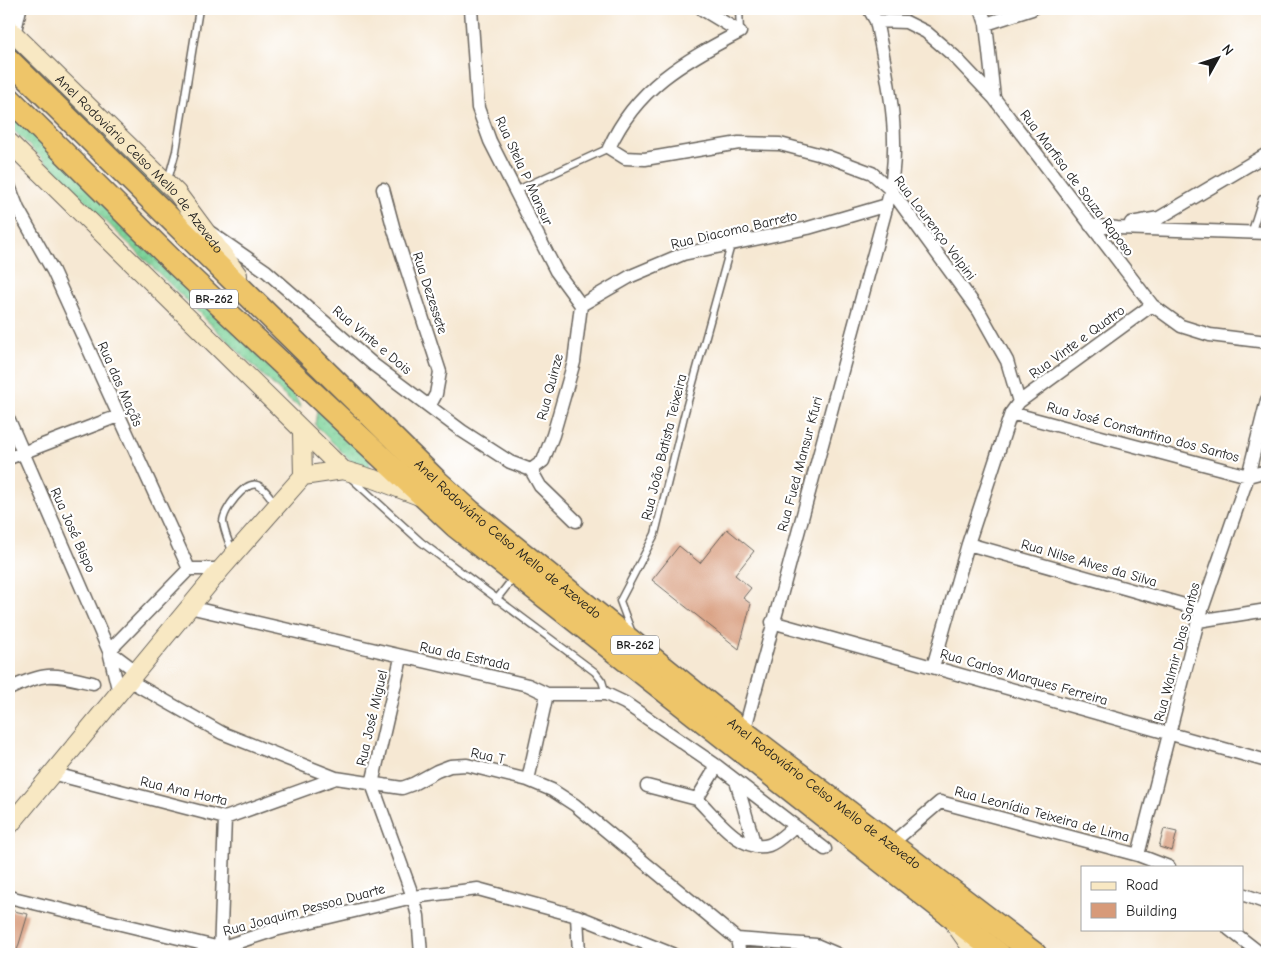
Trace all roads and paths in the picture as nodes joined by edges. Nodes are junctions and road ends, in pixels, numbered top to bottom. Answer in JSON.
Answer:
{"nodes":[{"id":1,"x":20,"y":9,"type":"edge"},
{"id":2,"x":199,"y":9,"type":"edge"},
{"id":3,"x":471,"y":9,"type":"edge"},
{"id":4,"x":702,"y":9,"type":"edge"},
{"id":5,"x":739,"y":9,"type":"edge"},
{"id":6,"x":869,"y":9,"type":"edge"},
{"id":7,"x":981,"y":9,"type":"edge"},
{"id":8,"x":1032,"y":9,"type":"edge"},
{"id":9,"x":876,"y":21,"type":"junction"},
{"id":10,"x":986,"y":24,"type":"junction"},
{"id":11,"x":12,"y":32,"type":"edge"},
{"id":12,"x":740,"y":32,"type":"junction"},
{"id":13,"x":9,"y":60,"type":"edge"},
{"id":14,"x":9,"y":98,"type":"edge"},
{"id":15,"x":994,"y":98,"type":"junction"},
{"id":16,"x":9,"y":142,"type":"edge"},
{"id":17,"x":610,"y":148,"type":"junction"},
{"id":18,"x":1267,"y":154,"type":"edge"},
{"id":19,"x":167,"y":183,"type":"junction"},
{"id":20,"x":9,"y":186,"type":"edge"},
{"id":21,"x":383,"y":190,"type":"dead end"},
{"id":22,"x":890,"y":190,"type":"junction"},
{"id":23,"x":514,"y":191,"type":"junction"},
{"id":24,"x":1262,"y":199,"type":"dead end"},
{"id":25,"x":887,"y":205,"type":"junction"},
{"id":26,"x":201,"y":222,"type":"junction"},
{"id":27,"x":1090,"y":225,"type":"junction"},
{"id":28,"x":1118,"y":228,"type":"junction"},
{"id":29,"x":1252,"y":231,"type":"junction"},
{"id":30,"x":1267,"y":233,"type":"edge"},
{"id":31,"x":731,"y":245,"type":"junction"},
{"id":32,"x":581,"y":305,"type":"junction"},
{"id":33,"x":1152,"y":305,"type":"junction"},
{"id":34,"x":260,"y":306,"type":"junction"},
{"id":35,"x":1267,"y":342,"type":"edge"},
{"id":36,"x":1267,"y":400,"type":"edge"},
{"id":37,"x":1019,"y":402,"type":"junction"},
{"id":38,"x":430,"y":405,"type":"junction"},
{"id":39,"x":1011,"y":413,"type":"junction"},
{"id":40,"x":118,"y":416,"type":"junction"},
{"id":41,"x":9,"y":420,"type":"edge"},
{"id":42,"x":302,"y":432,"type":"junction"},
{"id":43,"x":22,"y":452,"type":"junction"},
{"id":44,"x":9,"y":458,"type":"edge"},
{"id":45,"x":343,"y":470,"type":"junction"},
{"id":46,"x":531,"y":470,"type":"junction"},
{"id":47,"x":1267,"y":471,"type":"edge"},
{"id":48,"x":302,"y":476,"type":"junction"},
{"id":49,"x":1248,"y":476,"type":"junction"},
{"id":50,"x":422,"y":497,"type":"junction"},
{"id":51,"x":277,"y":505,"type":"junction"},
{"id":52,"x":576,"y":521,"type":"dead end"},
{"id":53,"x":968,"y":544,"type":"junction"},
{"id":54,"x":233,"y":555,"type":"junction"},
{"id":55,"x":189,"y":569,"type":"junction"},
{"id":56,"x":220,"y":569,"type":"junction"},
{"id":57,"x":516,"y":574,"type":"junction"},
{"id":58,"x":496,"y":600,"type":"junction"},
{"id":59,"x":189,"y":607,"type":"junction"},
{"id":60,"x":1267,"y":610,"type":"edge"},
{"id":61,"x":1200,"y":616,"type":"junction"},
{"id":62,"x":772,"y":622,"type":"junction"},
{"id":63,"x":638,"y":647,"type":"junction"},
{"id":64,"x":109,"y":651,"type":"junction"},
{"id":65,"x":401,"y":658,"type":"junction"},
{"id":66,"x":933,"y":667,"type":"junction"},
{"id":67,"x":128,"y":682,"type":"junction"},
{"id":68,"x":93,"y":683,"type":"dead end"},
{"id":69,"x":9,"y":689,"type":"edge"},
{"id":70,"x":547,"y":694,"type":"junction"},
{"id":71,"x":606,"y":694,"type":"junction"},
{"id":72,"x":744,"y":732,"type":"junction"},
{"id":73,"x":1170,"y":735,"type":"junction"},
{"id":74,"x":1267,"y":761,"type":"edge"},
{"id":75,"x":718,"y":766,"type":"junction"},
{"id":76,"x":51,"y":773,"type":"junction"},
{"id":77,"x":336,"y":778,"type":"junction"},
{"id":78,"x":528,"y":780,"type":"junction"},
{"id":79,"x":736,"y":781,"type":"junction"},
{"id":80,"x":372,"y":784,"type":"junction"},
{"id":81,"x":647,"y":786,"type":"dead end"},
{"id":82,"x":697,"y":799,"type":"junction"},
{"id":83,"x":225,"y":818,"type":"junction"},
{"id":84,"x":9,"y":826,"type":"edge"},
{"id":85,"x":794,"y":826,"type":"junction"},
{"id":86,"x":891,"y":844,"type":"junction"},
{"id":87,"x":756,"y":846,"type":"junction"},
{"id":88,"x":825,"y":849,"type":"dead end"},
{"id":89,"x":1138,"y":855,"type":"junction"},
{"id":90,"x":1166,"y":866,"type":"edge"},
{"id":91,"x":1244,"y":895,"type":"edge"},
{"id":92,"x":413,"y":897,"type":"junction"},
{"id":93,"x":9,"y":898,"type":"edge"},
{"id":94,"x":1267,"y":903,"type":"edge"},
{"id":95,"x":946,"y":914,"type":"junction"},
{"id":96,"x":577,"y":916,"type":"junction"},
{"id":97,"x":1230,"y":930,"type":"edge"},
{"id":98,"x":737,"y":939,"type":"junction"},
{"id":99,"x":220,"y":951,"type":"edge"},
{"id":100,"x":421,"y":954,"type":"edge"},
{"id":101,"x":580,"y":954,"type":"edge"},
{"id":102,"x":672,"y":954,"type":"edge"},
{"id":103,"x":740,"y":954,"type":"edge"},
{"id":104,"x":837,"y":954,"type":"edge"},
{"id":105,"x":976,"y":954,"type":"edge"},
{"id":106,"x":999,"y":954,"type":"edge"},
{"id":107,"x":1036,"y":954,"type":"edge"},
{"id":108,"x":1261,"y":954,"type":"edge"}],
"edges":[{"from":1,"to":11,"type":"street"},
{"from":2,"to":19,"type":"lane"},
{"from":3,"to":23,"type":"street","name":"Rua Stela P Mansur"},
{"from":4,"to":12,"type":"street"},
{"from":5,"to":12,"type":"lane"},
{"from":6,"to":9,"type":"street"},
{"from":7,"to":10,"type":"street"},
{"from":8,"to":10,"type":"street"},
{"from":9,"to":15,"type":"street","name":"Rua Marfisa de Souza Raposo"},
{"from":9,"to":22,"type":"street"},
{"from":10,"to":15,"type":"street"},
{"from":11,"to":19,"type":"main road","name":"Anel Rodoviário Celso Mello de Azevedo"},
{"from":12,"to":17,"type":"street"},
{"from":13,"to":34,"type":"highway","name":"Anel Rodoviário Celso Mello de Azevedo","number":"BR-262"},
{"from":14,"to":50,"type":"highway","name":"Anel Rodoviário Celso Mello de Azevedo","number":"BR-262"},
{"from":15,"to":27,"type":"street","name":"Rua Marfisa de Souza Raposo"},
{"from":16,"to":42,"type":"main road","name":"Anel Rodoviário Celso Mello de Azevedo"},
{"from":17,"to":22,"type":"street","name":"Rua Lourenço Volpini"},
{"from":17,"to":23,"type":"lane"},
{"from":18,"to":28,"type":"street"},
{"from":19,"to":26,"type":"main road","name":"Anel Rodoviário Celso Mello de Azevedo"},
{"from":20,"to":40,"type":"street","name":"Rua das Maçãs"},
{"from":21,"to":38,"type":"street","name":"Rua Dezessete"},
{"from":22,"to":25,"type":"street"},
{"from":22,"to":37,"type":"street","name":"Rua Lourenço Volpini"},
{"from":23,"to":32,"type":"street","name":"Rua Stela P Mansur"},
{"from":24,"to":29,"type":"lane"},
{"from":25,"to":31,"type":"street","name":"Rua Diacomo Barreto"},
{"from":25,"to":62,"type":"street","name":"Rua Fued Mansur Kfuri"},
{"from":26,"to":34,"type":"main road","name":"Anel Rodoviário Celso Mello de Azevedo"},
{"from":26,"to":38,"type":"street","name":"Rua Vinte e Dois"},
{"from":27,"to":28,"type":"street"},
{"from":27,"to":33,"type":"street","name":"Rua Marfisa de Souza Raposo"},
{"from":28,"to":29,"type":"street"},
{"from":29,"to":30,"type":"street"},
{"from":31,"to":32,"type":"street","name":"Rua Diacomo Barreto"},
{"from":31,"to":63,"type":"lane","name":"Rua João Batista Teixeira"},
{"from":32,"to":46,"type":"street","name":"Rua Quinze"},
{"from":33,"to":35,"type":"street","name":"Rua Marfisa de Souza Raposo"},
{"from":33,"to":37,"type":"street","name":"Rua Vinte e Quatro"},
{"from":34,"to":63,"type":"highway","name":"Anel Rodoviário Celso Mello de Azevedo","number":"BR-262"},
{"from":36,"to":49,"type":"street","name":"Rua Walmir Dias Santos"},
{"from":37,"to":39,"type":"street"},
{"from":38,"to":46,"type":"street","name":"Rua Vinte e Dois"},
{"from":39,"to":49,"type":"street","name":"Rua José Constantino dos Santos"},
{"from":39,"to":53,"type":"street"},
{"from":40,"to":43,"type":"street"},
{"from":40,"to":55,"type":"street","name":"Rua das Maçãs"},
{"from":41,"to":43,"type":"street","name":"Rua José Bispo"},
{"from":42,"to":45,"type":"main road","name":"Anel Rodoviário Celso Mello de Azevedo"},
{"from":42,"to":48,"type":"main road"},
{"from":43,"to":44,"type":"street"},
{"from":43,"to":64,"type":"street","name":"Rua José Bispo"},
{"from":45,"to":48,"type":"main road"},
{"from":45,"to":50,"type":"main road","name":"Anel Rodoviário Celso Mello de Azevedo"},
{"from":45,"to":58,"type":"lane"},
{"from":46,"to":52,"type":"street"},
{"from":47,"to":49,"type":"street","name":"Rua José Constantino dos Santos"},
{"from":48,"to":51,"type":"main road"},
{"from":49,"to":61,"type":"street","name":"Rua Walmir Dias Santos"},
{"from":50,"to":57,"type":"highway","name":"Anel Rodoviário Celso Mello de Azevedo","number":"BR-262"},
{"from":51,"to":54,"type":"main road"},
{"from":51,"to":54,"type":"lane"},
{"from":53,"to":61,"type":"street","name":"Rua Nilse Alves da Silva"},
{"from":53,"to":66,"type":"street"},
{"from":54,"to":56,"type":"main road"},
{"from":55,"to":56,"type":"street"},
{"from":55,"to":64,"type":"street"},
{"from":56,"to":59,"type":"main road"},
{"from":57,"to":58,"type":"lane"},
{"from":57,"to":95,"type":"highway","name":"Anel Rodoviário Celso Mello de Azevedo","number":"BR-262"},
{"from":58,"to":71,"type":"lane"},
{"from":59,"to":65,"type":"street","name":"Rua da Estrada"},
{"from":59,"to":67,"type":"main road"},
{"from":60,"to":61,"type":"street"},
{"from":61,"to":73,"type":"street","name":"Rua Walmir Dias Santos"},
{"from":62,"to":66,"type":"street","name":"Rua Carlos Marques Ferreira"},
{"from":62,"to":72,"type":"street","name":"Rua Fued Mansur Kfuri"},
{"from":63,"to":72,"type":"highway","name":"Anel Rodoviário Celso Mello de Azevedo","number":"BR-262"},
{"from":64,"to":67,"type":"street","name":"Rua José Bispo"},
{"from":64,"to":67,"type":"street","name":"Rua José Bispo"},
{"from":65,"to":70,"type":"street","name":"Rua da Estrada"},
{"from":65,"to":80,"type":"street","name":"Rua José Miguel"},
{"from":66,"to":73,"type":"street","name":"Rua Carlos Marques Ferreira"},
{"from":67,"to":76,"type":"main road"},
{"from":67,"to":77,"type":"street","name":"Rua T"},
{"from":68,"to":69,"type":"street"},
{"from":70,"to":71,"type":"street","name":"Rua da Estrada"},
{"from":70,"to":78,"type":"street"},
{"from":71,"to":75,"type":"street","name":"Rua da Estrada"},
{"from":72,"to":86,"type":"highway","name":"Anel Rodoviário Celso Mello de Azevedo","number":"BR-262"},
{"from":73,"to":74,"type":"street","name":"Rua Carlos Marques Ferreira"},
{"from":73,"to":89,"type":"street","name":"Rua Walmir Dias Santos"},
{"from":75,"to":79,"type":"street","name":"Rua da Estrada"},
{"from":75,"to":82,"type":"street"},
{"from":76,"to":83,"type":"street","name":"Rua Ana Horta"},
{"from":76,"to":84,"type":"main road"},
{"from":77,"to":80,"type":"street","name":"Rua T"},
{"from":77,"to":83,"type":"street","name":"Rua Ana Horta"},
{"from":78,"to":80,"type":"street","name":"Rua T"},
{"from":78,"to":98,"type":"street","name":"Rua T"},
{"from":79,"to":85,"type":"street","name":"Rua da Estrada"},
{"from":79,"to":87,"type":"street"},
{"from":80,"to":92,"type":"street"},
{"from":81,"to":82,"type":"street"},
{"from":82,"to":87,"type":"street"},
{"from":83,"to":99,"type":"street"},
{"from":85,"to":87,"type":"street"},
{"from":85,"to":88,"type":"street","name":"Rua da Estrada"},
{"from":86,"to":89,"type":"street","name":"Rua Leonídia Teixeira de Lima"},
{"from":86,"to":107,"type":"highway","name":"Anel Rodoviário Celso Mello de Azevedo","number":"BR-262"},
{"from":89,"to":90,"type":"street","name":"Rua Leonídia Teixeira de Lima"},
{"from":91,"to":94,"type":"street"},
{"from":92,"to":96,"type":"street","name":"Rua Joaquim Pessoa Duarte"},
{"from":92,"to":99,"type":"street","name":"Rua Joaquim Pessoa Duarte"},
{"from":92,"to":100,"type":"street"},
{"from":93,"to":99,"type":"street","name":"Rua Joaquim Pessoa Duarte"},
{"from":95,"to":105,"type":"main road"},
{"from":95,"to":106,"type":"highway","name":"Anel Rodoviário Celso Mello de Azevedo","number":"BR-262"},
{"from":96,"to":101,"type":"street"},
{"from":96,"to":102,"type":"street","name":"Rua Joaquim Pessoa Duarte"},
{"from":97,"to":108,"type":"street"},
{"from":98,"to":103,"type":"street"},
{"from":98,"to":104,"type":"street"}]}
